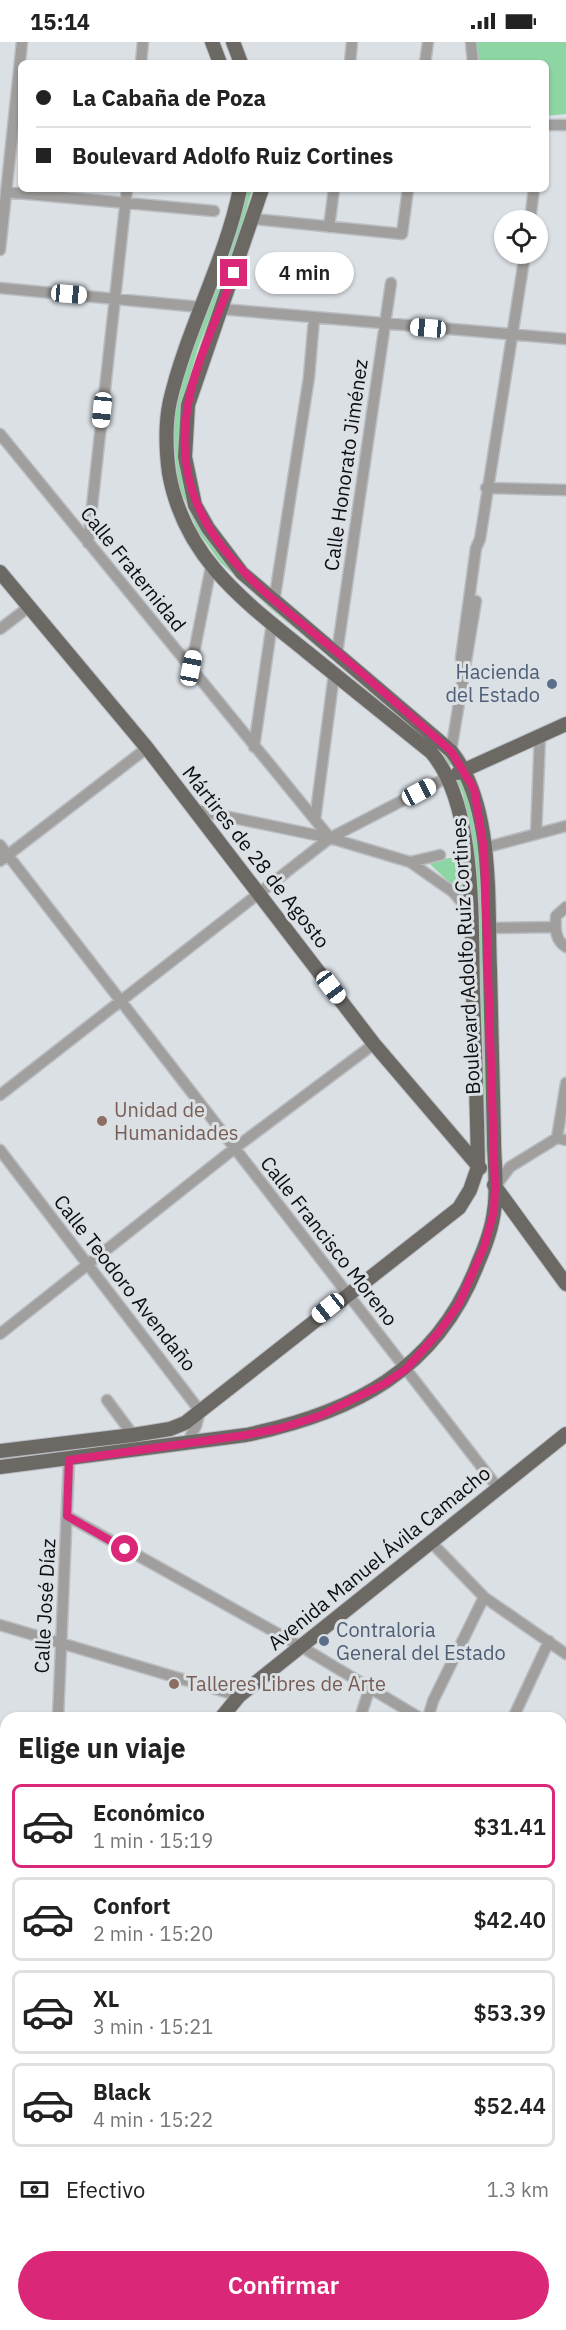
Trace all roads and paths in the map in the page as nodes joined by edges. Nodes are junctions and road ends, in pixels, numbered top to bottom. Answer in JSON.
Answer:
{"nodes":[{"id":1,"x":22,"y":42,"type":"edge"},
{"id":2,"x":143,"y":42,"type":"edge"},
{"id":3,"x":212,"y":42,"type":"edge"},
{"id":4,"x":233,"y":42,"type":"edge"},
{"id":5,"x":352,"y":42,"type":"edge"},
{"id":6,"x":428,"y":42,"type":"edge"},
{"id":7,"x":471,"y":42,"type":"edge"},
{"id":8,"x":20,"y":60,"type":"edge"},
{"id":9,"x":141,"y":60,"type":"edge"},
{"id":10,"x":219,"y":60,"type":"edge"},
{"id":11,"x":240,"y":60,"type":"edge"},
{"id":12,"x":350,"y":60,"type":"edge"},
{"id":13,"x":425,"y":60,"type":"edge"},
{"id":14,"x":473,"y":60,"type":"edge"},
{"id":15,"x":18,"y":72,"type":"edge"},
{"id":16,"x":13,"y":110,"type":"junction"},
{"id":17,"x":0,"y":111,"type":"edge"},
{"id":18,"x":549,"y":125,"type":"edge"},
{"id":19,"x":566,"y":125,"type":"edge"},
{"id":20,"x":6,"y":192,"type":"junction"},
{"id":21,"x":127,"y":192,"type":"edge"},
{"id":22,"x":239,"y":192,"type":"edge"},
{"id":23,"x":261,"y":192,"type":"edge"},
{"id":24,"x":334,"y":192,"type":"edge"},
{"id":25,"x":408,"y":192,"type":"edge"},
{"id":26,"x":534,"y":192,"type":"edge"},
{"id":27,"x":125,"y":204,"type":"junction"},
{"id":28,"x":531,"y":210,"type":"edge"},
{"id":29,"x":214,"y":211,"type":"dead end"},
{"id":30,"x":254,"y":219,"type":"junction"},
{"id":31,"x":329,"y":227,"type":"junction"},
{"id":32,"x":1,"y":233,"type":"edge"},
{"id":33,"x":0,"y":250,"type":"edge"},
{"id":34,"x":523,"y":264,"type":"edge"},
{"id":35,"x":391,"y":283,"type":"dead end"},
{"id":36,"x":0,"y":288,"type":"edge"},
{"id":37,"x":115,"y":298,"type":"junction"},
{"id":38,"x":200,"y":307,"type":"junction"},
{"id":39,"x":221,"y":309,"type":"junction"},
{"id":40,"x":314,"y":319,"type":"junction"},
{"id":41,"x":385,"y":325,"type":"junction"},
{"id":42,"x":512,"y":335,"type":"junction"},
{"id":43,"x":566,"y":339,"type":"edge"},
{"id":44,"x":0,"y":434,"type":"edge"},
{"id":45,"x":486,"y":488,"type":"junction"},
{"id":46,"x":566,"y":490,"type":"edge"},
{"id":47,"x":88,"y":543,"type":"junction"},
{"id":48,"x":212,"y":567,"type":"junction"},
{"id":49,"x":0,"y":572,"type":"edge"},
{"id":50,"x":274,"y":602,"type":"junction"},
{"id":51,"x":30,"y":606,"type":"junction"},
{"id":52,"x":272,"y":623,"type":"junction"},
{"id":53,"x":0,"y":629,"type":"edge"},
{"id":54,"x":337,"y":653,"type":"junction"},
{"id":55,"x":191,"y":668,"type":"junction"},
{"id":56,"x":334,"y":674,"type":"junction"},
{"id":57,"x":566,"y":724,"type":"edge"},
{"id":58,"x":540,"y":736,"type":"junction"},
{"id":59,"x":254,"y":747,"type":"junction"},
{"id":60,"x":147,"y":748,"type":"junction"},
{"id":61,"x":451,"y":751,"type":"junction"},
{"id":62,"x":465,"y":770,"type":"junction"},
{"id":63,"x":448,"y":777,"type":"junction"},
{"id":64,"x":196,"y":810,"type":"junction"},
{"id":65,"x":315,"y":820,"type":"junction"},
{"id":66,"x":566,"y":826,"type":"edge"},
{"id":67,"x":536,"y":834,"type":"junction"},
{"id":68,"x":330,"y":838,"type":"junction"},
{"id":69,"x":0,"y":844,"type":"edge"},
{"id":70,"x":484,"y":849,"type":"junction"},
{"id":71,"x":440,"y":855,"type":"dead end"},
{"id":72,"x":4,"y":858,"type":"edge"},
{"id":73,"x":410,"y":862,"type":"junction"},
{"id":74,"x":260,"y":893,"type":"junction"},
{"id":75,"x":566,"y":907,"type":"edge"},
{"id":76,"x":471,"y":913,"type":"junction"},
{"id":77,"x":555,"y":927,"type":"junction"},
{"id":78,"x":488,"y":928,"type":"junction"},
{"id":79,"x":566,"y":947,"type":"edge"},
{"id":80,"x":122,"y":1003,"type":"junction"},
{"id":81,"x":374,"y":1044,"type":"junction"},
{"id":82,"x":566,"y":1083,"type":"edge"},
{"id":83,"x":0,"y":1095,"type":"edge"},
{"id":84,"x":561,"y":1139,"type":"edge"},
{"id":85,"x":235,"y":1148,"type":"junction"},
{"id":86,"x":0,"y":1150,"type":"edge"},
{"id":87,"x":478,"y":1167,"type":"junction"},
{"id":88,"x":495,"y":1187,"type":"junction"},
{"id":89,"x":87,"y":1264,"type":"junction"},
{"id":90,"x":566,"y":1284,"type":"edge"},
{"id":91,"x":346,"y":1294,"type":"junction"},
{"id":92,"x":0,"y":1334,"type":"edge"},
{"id":93,"x":406,"y":1369,"type":"junction"},
{"id":94,"x":107,"y":1400,"type":"dead end"},
{"id":95,"x":200,"y":1411,"type":"junction"},
{"id":96,"x":566,"y":1434,"type":"edge"},
{"id":97,"x":133,"y":1435,"type":"junction"},
{"id":98,"x":187,"y":1443,"type":"junction"},
{"id":99,"x":0,"y":1451,"type":"edge"},
{"id":100,"x":69,"y":1460,"type":"junction"},
{"id":101,"x":0,"y":1467,"type":"edge"},
{"id":102,"x":498,"y":1488,"type":"junction"},
{"id":103,"x":67,"y":1516,"type":"junction"},
{"id":104,"x":430,"y":1541,"type":"junction"},
{"id":105,"x":484,"y":1598,"type":"junction"},
{"id":106,"x":0,"y":1625,"type":"edge"},
{"id":107,"x":61,"y":1641,"type":"junction"},
{"id":108,"x":549,"y":1641,"type":"junction"},
{"id":109,"x":300,"y":1646,"type":"junction"},
{"id":110,"x":566,"y":1654,"type":"edge"},
{"id":111,"x":370,"y":1687,"type":"junction"},
{"id":112,"x":239,"y":1696,"type":"junction"},
{"id":113,"x":58,"y":1712,"type":"edge"},
{"id":114,"x":226,"y":1712,"type":"edge"},
{"id":115,"x":362,"y":1712,"type":"edge"},
{"id":116,"x":410,"y":1712,"type":"edge"},
{"id":117,"x":430,"y":1712,"type":"edge"},
{"id":118,"x":516,"y":1712,"type":"edge"}],
"edges":[{"from":1,"to":8,"type":"street"},
{"from":2,"to":9,"type":"street"},
{"from":3,"to":10,"type":"main road"},
{"from":4,"to":11,"type":"main road"},
{"from":5,"to":12,"type":"street"},
{"from":6,"to":13,"type":"street"},
{"from":7,"to":14,"type":"street"},
{"from":15,"to":16,"type":"street"},
{"from":16,"to":17,"type":"street"},
{"from":16,"to":20,"type":"street"},
{"from":18,"to":19,"type":"street"},
{"from":20,"to":27,"type":"street"},
{"from":20,"to":32,"type":"street"},
{"from":21,"to":27,"type":"street"},
{"from":22,"to":38,"type":"main road","name":"Boulevard Adolfo Ruiz Cortines"},
{"from":23,"to":30,"type":"main road","name":"Boulevard Adolfo Ruiz Cortines"},
{"from":24,"to":31,"type":"street"},
{"from":25,"to":31,"type":"street"},
{"from":26,"to":28,"type":"street"},
{"from":27,"to":29,"type":"street"},
{"from":27,"to":37,"type":"street"},
{"from":30,"to":31,"type":"street"},
{"from":30,"to":39,"type":"main road","name":"Boulevard Adolfo Ruiz Cortines"},
{"from":32,"to":33,"type":"street"},
{"from":34,"to":42,"type":"street"},
{"from":35,"to":41,"type":"street","name":"Calle Honorato Jiménez"},
{"from":36,"to":37,"type":"street"},
{"from":37,"to":38,"type":"street"},
{"from":37,"to":47,"type":"street"},
{"from":38,"to":48,"type":"main road","name":"Boulevard Adolfo Ruiz Cortines"},
{"from":39,"to":40,"type":"street"},
{"from":39,"to":50,"type":"main road","name":"Boulevard Adolfo Ruiz Cortines"},
{"from":40,"to":41,"type":"street"},
{"from":40,"to":50,"type":"street"},
{"from":41,"to":42,"type":"street"},
{"from":41,"to":54,"type":"street","name":"Calle Honorato Jiménez"},
{"from":42,"to":43,"type":"street"},
{"from":42,"to":45,"type":"street"},
{"from":44,"to":47,"type":"street","name":"Calle Fraternidad"},
{"from":45,"to":46,"type":"street"},
{"from":45,"to":61,"type":"street"},
{"from":47,"to":55,"type":"street","name":"Calle Fraternidad"},
{"from":48,"to":52,"type":"main road","name":"Boulevard Adolfo Ruiz Cortines"},
{"from":48,"to":55,"type":"street"},
{"from":49,"to":51,"type":"main road","name":"Mártires de 28 de Agosto"},
{"from":50,"to":54,"type":"main road","name":"Boulevard Adolfo Ruiz Cortines"},
{"from":51,"to":53,"type":"street"},
{"from":51,"to":60,"type":"main road","name":"Mártires de 28 de Agosto"},
{"from":52,"to":56,"type":"main road","name":"Boulevard Adolfo Ruiz Cortines"},
{"from":52,"to":59,"type":"street"},
{"from":54,"to":61,"type":"main road","name":"Boulevard Adolfo Ruiz Cortines"},
{"from":55,"to":59,"type":"street","name":"Calle Fraternidad"},
{"from":56,"to":63,"type":"main road","name":"Boulevard Adolfo Ruiz Cortines"},
{"from":56,"to":65,"type":"street"},
{"from":57,"to":58,"type":"main road"},
{"from":58,"to":62,"type":"main road"},
{"from":58,"to":67,"type":"street"},
{"from":59,"to":65,"type":"street","name":"Calle Fraternidad"},
{"from":60,"to":64,"type":"main road","name":"Mártires de 28 de Agosto"},
{"from":60,"to":72,"type":"street"},
{"from":61,"to":62,"type":"main road","name":"Boulevard Adolfo Ruiz Cortines"},
{"from":62,"to":63,"type":"main road"},
{"from":62,"to":70,"type":"main road","name":"Boulevard Adolfo Ruiz Cortines"},
{"from":63,"to":68,"type":"street"},
{"from":63,"to":76,"type":"main road","name":"Boulevard Adolfo Ruiz Cortines"},
{"from":64,"to":68,"type":"street"},
{"from":64,"to":74,"type":"main road","name":"Mártires de 28 de Agosto"},
{"from":65,"to":68,"type":"street","name":"Calle Fraternidad"},
{"from":66,"to":67,"type":"street"},
{"from":67,"to":70,"type":"street"},
{"from":68,"to":73,"type":"street"},
{"from":68,"to":74,"type":"street"},
{"from":69,"to":72,"type":"street","name":"Calle Francisco Moreno"},
{"from":70,"to":78,"type":"main road","name":"Boulevard Adolfo Ruiz Cortines"},
{"from":71,"to":73,"type":"street"},
{"from":72,"to":80,"type":"street","name":"Calle Francisco Moreno"},
{"from":73,"to":76,"type":"street"},
{"from":74,"to":80,"type":"street"},
{"from":74,"to":81,"type":"main road","name":"Mártires de 28 de Agosto"},
{"from":75,"to":77,"type":"street"},
{"from":76,"to":87,"type":"main road","name":"Boulevard Adolfo Ruiz Cortines"},
{"from":77,"to":78,"type":"street"},
{"from":77,"to":79,"type":"street"},
{"from":78,"to":88,"type":"main road","name":"Boulevard Adolfo Ruiz Cortines"},
{"from":80,"to":83,"type":"street"},
{"from":80,"to":85,"type":"street","name":"Calle Francisco Moreno"},
{"from":81,"to":85,"type":"street"},
{"from":81,"to":87,"type":"main road","name":"Mártires de 28 de Agosto"},
{"from":82,"to":84,"type":"street"},
{"from":84,"to":88,"type":"street"},
{"from":85,"to":89,"type":"street"},
{"from":85,"to":91,"type":"street","name":"Calle Francisco Moreno"},
{"from":86,"to":89,"type":"street","name":"Calle Teodoro Avendaño"},
{"from":87,"to":88,"type":"main road","name":"Mártires de 28 de Agosto"},
{"from":87,"to":91,"type":"main road"},
{"from":88,"to":90,"type":"main road","name":"Mártires de 28 de Agosto"},
{"from":88,"to":93,"type":"main road","name":"Boulevard Adolfo Ruiz Cortines"},
{"from":89,"to":92,"type":"street"},
{"from":89,"to":95,"type":"street","name":"Calle Teodoro Avendaño"},
{"from":91,"to":93,"type":"street","name":"Calle Francisco Moreno"},
{"from":91,"to":95,"type":"main road"},
{"from":93,"to":98,"type":"main road","name":"Boulevard Adolfo Ruiz Cortines"},
{"from":93,"to":102,"type":"street","name":"Calle Francisco Moreno"},
{"from":94,"to":97,"type":"street"},
{"from":95,"to":97,"type":"main road"},
{"from":95,"to":98,"type":"street"},
{"from":96,"to":102,"type":"main road","name":"Avenida Manuel Ávila Camacho"},
{"from":97,"to":99,"type":"main road"},
{"from":98,"to":100,"type":"main road","name":"Boulevard Adolfo Ruiz Cortines"},
{"from":100,"to":101,"type":"main road","name":"Boulevard Adolfo Ruiz Cortines"},
{"from":100,"to":103,"type":"street","name":"Calle José Díaz"},
{"from":102,"to":104,"type":"main road","name":"Avenida Manuel Ávila Camacho"},
{"from":103,"to":107,"type":"street","name":"Calle José Díaz"},
{"from":103,"to":109,"type":"street"},
{"from":104,"to":105,"type":"street"},
{"from":104,"to":109,"type":"main road","name":"Avenida Manuel Ávila Camacho"},
{"from":105,"to":108,"type":"street"},
{"from":105,"to":117,"type":"street"},
{"from":106,"to":107,"type":"street"},
{"from":107,"to":112,"type":"street"},
{"from":107,"to":113,"type":"street","name":"Calle José Díaz"},
{"from":108,"to":110,"type":"street"},
{"from":108,"to":118,"type":"street"},
{"from":109,"to":111,"type":"street"},
{"from":109,"to":112,"type":"main road","name":"Avenida Manuel Ávila Camacho"},
{"from":111,"to":115,"type":"street"},
{"from":111,"to":116,"type":"street"},
{"from":112,"to":114,"type":"main road","name":"Avenida Manuel Ávila Camacho"}]}
